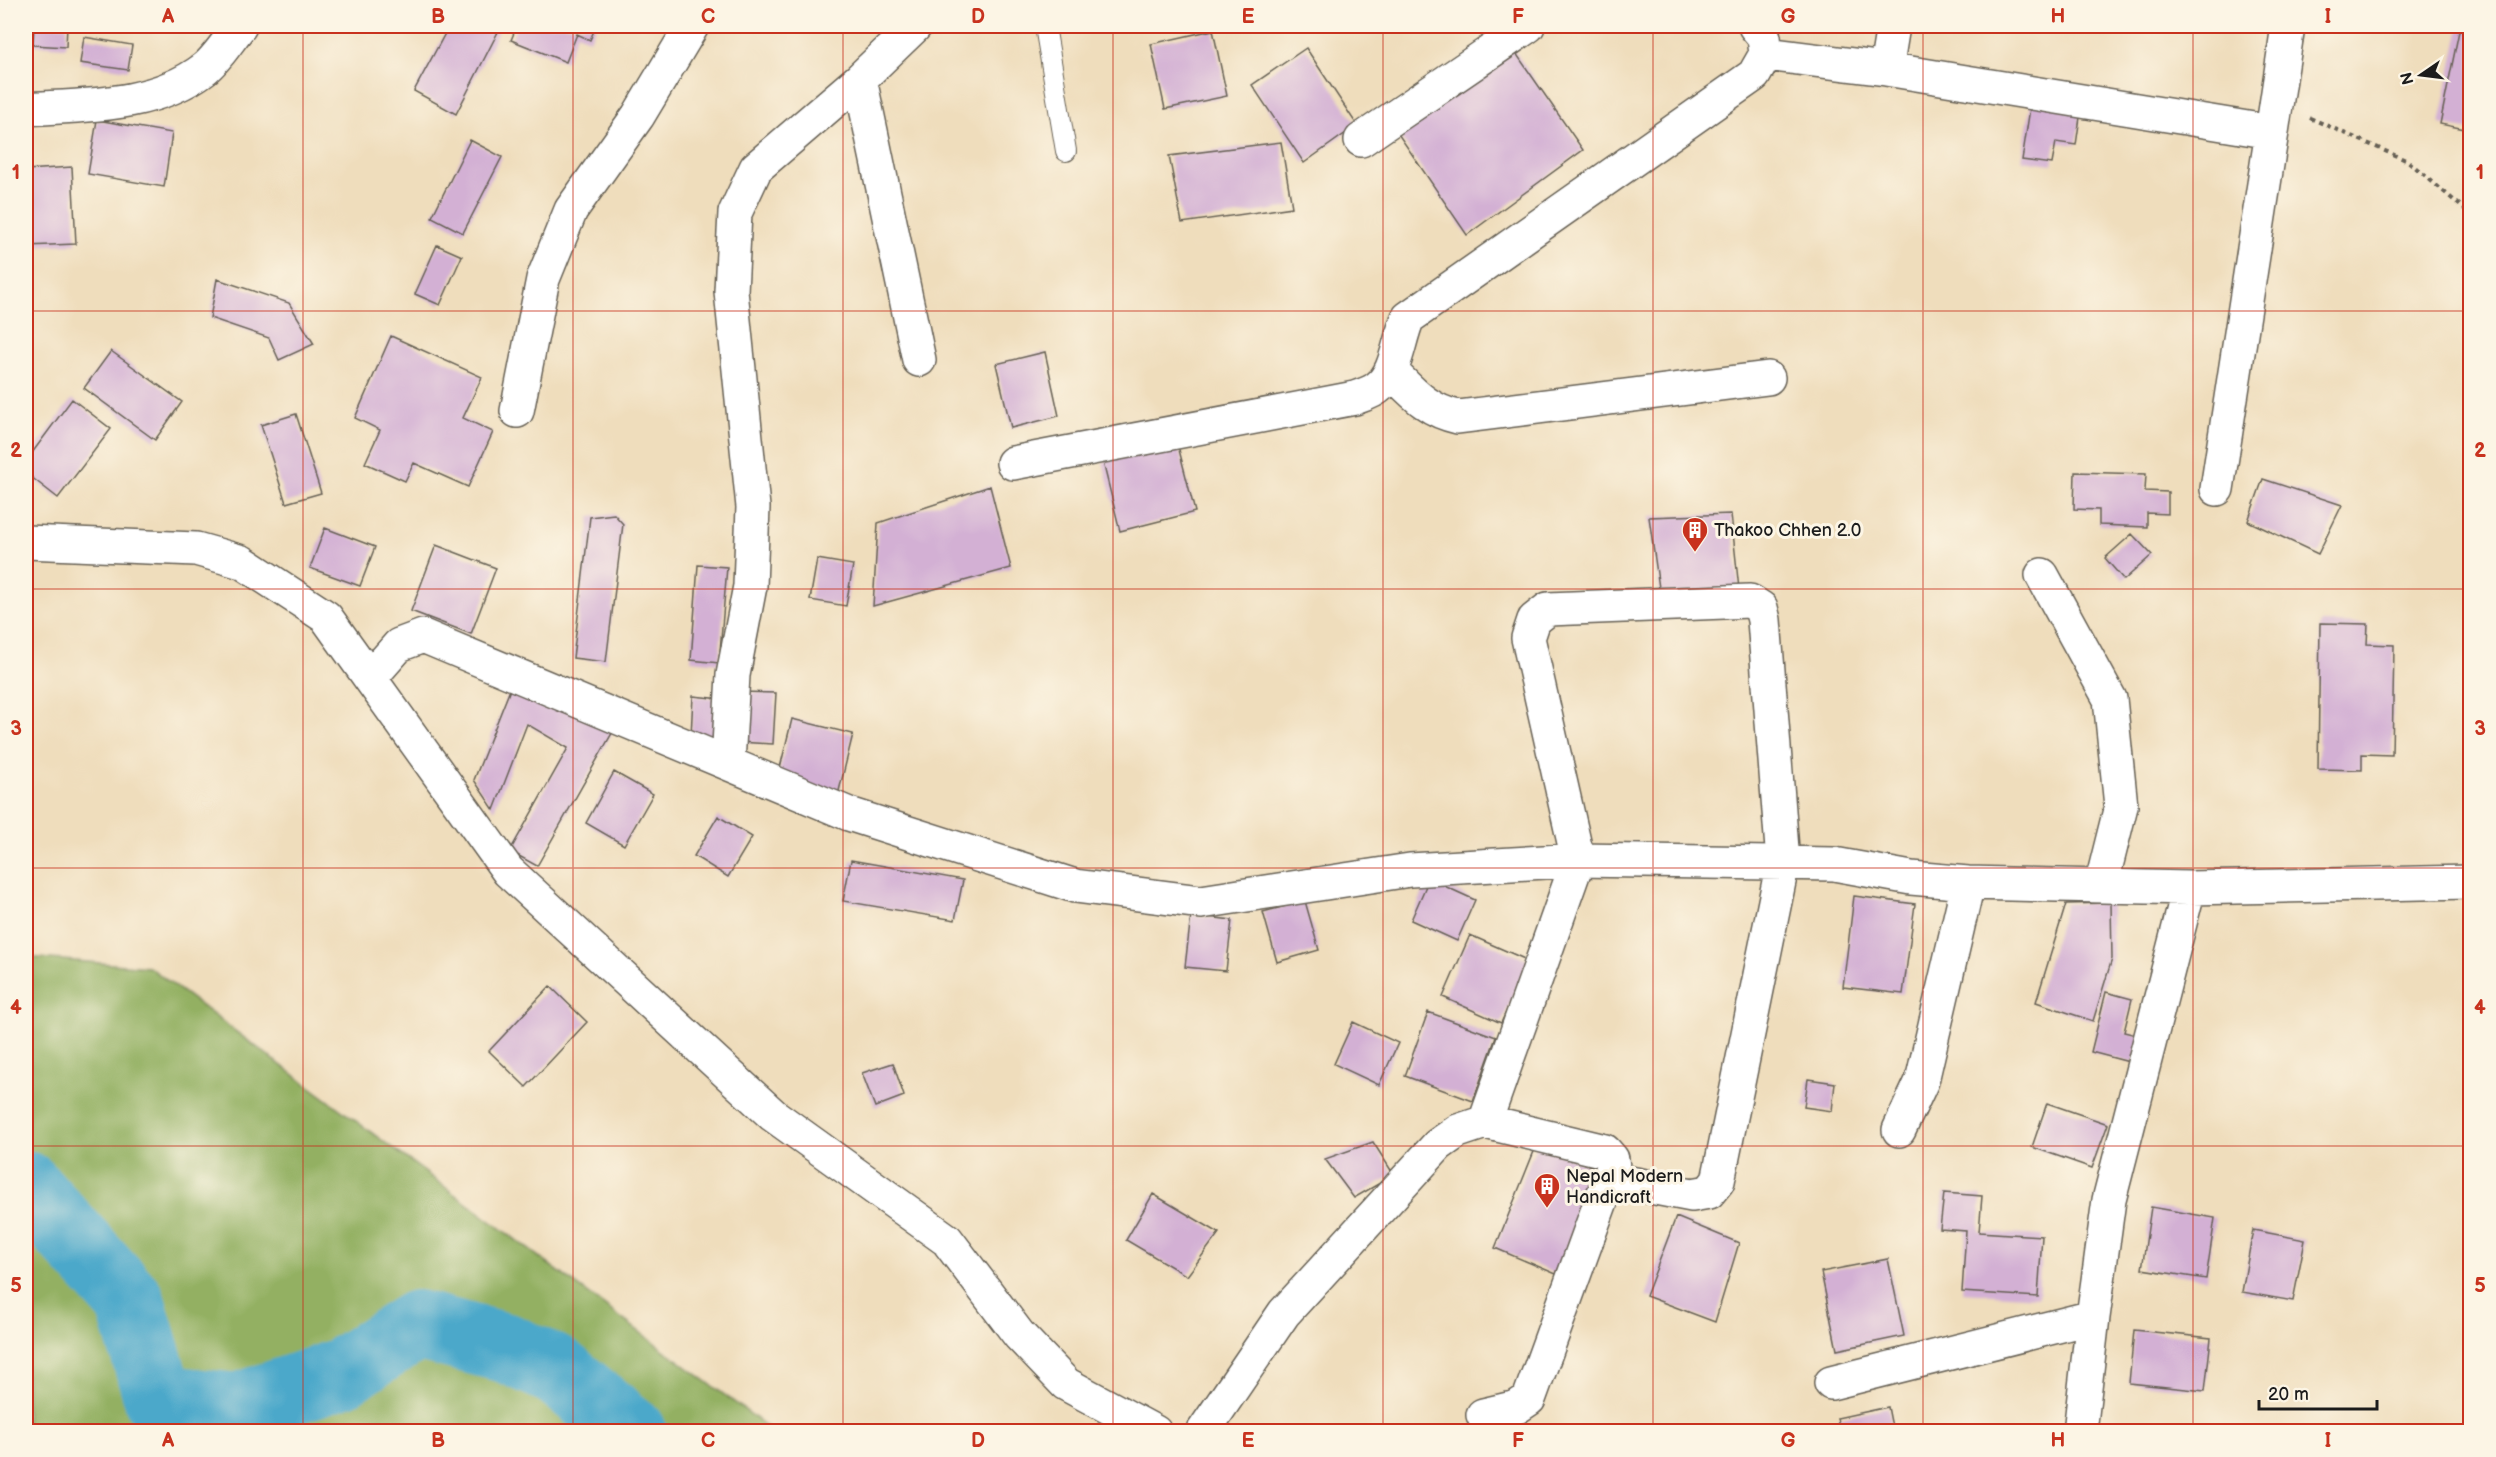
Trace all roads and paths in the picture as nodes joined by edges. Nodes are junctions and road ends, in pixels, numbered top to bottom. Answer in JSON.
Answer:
{"nodes":[{"id":1,"x":240,"y":26,"type":"edge"},
{"id":2,"x":692,"y":26,"type":"edge"},
{"id":3,"x":915,"y":26,"type":"edge"},
{"id":4,"x":1045,"y":26,"type":"edge"},
{"id":5,"x":1528,"y":26,"type":"edge"},
{"id":6,"x":1893,"y":26,"type":"edge"},
{"id":7,"x":2288,"y":26,"type":"edge"},
{"id":8,"x":1760,"y":40,"type":"edge"},
{"id":9,"x":1886,"y":69,"type":"junction"},
{"id":10,"x":860,"y":79,"type":"junction"},
{"id":11,"x":26,"y":109,"type":"edge"},
{"id":12,"x":2274,"y":117,"type":"junction"},
{"id":13,"x":1361,"y":140,"type":"dead end"},
{"id":14,"x":1066,"y":151,"type":"dead end"},
{"id":15,"x":2470,"y":214,"type":"edge"},
{"id":16,"x":919,"y":360,"type":"dead end"},
{"id":17,"x":1392,"y":372,"type":"junction"},
{"id":18,"x":1768,"y":378,"type":"dead end"},
{"id":19,"x":517,"y":411,"type":"dead end"},
{"id":20,"x":1013,"y":463,"type":"dead end"},
{"id":21,"x":2217,"y":489,"type":"dead end"},
{"id":22,"x":26,"y":542,"type":"edge"},
{"id":23,"x":2042,"y":575,"type":"dead end"},
{"id":24,"x":370,"y":678,"type":"junction"},
{"id":25,"x":728,"y":763,"type":"junction"},
{"id":26,"x":1578,"y":860,"type":"junction"},
{"id":27,"x":1783,"y":862,"type":"junction"},
{"id":28,"x":2470,"y":882,"type":"edge"},
{"id":29,"x":1968,"y":883,"type":"junction"},
{"id":30,"x":2101,"y":886,"type":"junction"},
{"id":31,"x":2189,"y":888,"type":"junction"},
{"id":32,"x":1485,"y":1122,"type":"junction"},
{"id":33,"x":1899,"y":1130,"type":"dead end"},
{"id":34,"x":1609,"y":1179,"type":"junction"},
{"id":35,"x":2092,"y":1317,"type":"junction"},
{"id":36,"x":1831,"y":1383,"type":"dead end"},
{"id":37,"x":1483,"y":1415,"type":"dead end"},
{"id":38,"x":1155,"y":1431,"type":"edge"},
{"id":39,"x":1203,"y":1431,"type":"edge"},
{"id":40,"x":2080,"y":1431,"type":"edge"}],
"edges":[{"from":1,"to":11,"type":"street"},
{"from":2,"to":19,"type":"street"},
{"from":3,"to":10,"type":"street"},
{"from":4,"to":14,"type":"lane"},
{"from":5,"to":13,"type":"street"},
{"from":6,"to":9,"type":"street"},
{"from":7,"to":12,"type":"street"},
{"from":8,"to":9,"type":"street"},
{"from":8,"to":17,"type":"street"},
{"from":9,"to":12,"type":"street"},
{"from":10,"to":16,"type":"street"},
{"from":10,"to":25,"type":"street"},
{"from":12,"to":15,"type":"path"},
{"from":12,"to":21,"type":"street"},
{"from":17,"to":18,"type":"street"},
{"from":17,"to":20,"type":"street"},
{"from":22,"to":24,"type":"street"},
{"from":23,"to":30,"type":"street"},
{"from":24,"to":25,"type":"street"},
{"from":24,"to":38,"type":"street"},
{"from":25,"to":26,"type":"street"},
{"from":26,"to":27,"type":"street"},
{"from":26,"to":27,"type":"street"},
{"from":26,"to":32,"type":"street"},
{"from":27,"to":29,"type":"street"},
{"from":27,"to":34,"type":"street"},
{"from":28,"to":31,"type":"street"},
{"from":29,"to":30,"type":"street"},
{"from":29,"to":33,"type":"street"},
{"from":30,"to":31,"type":"street"},
{"from":31,"to":35,"type":"street"},
{"from":32,"to":34,"type":"street"},
{"from":32,"to":39,"type":"street"},
{"from":34,"to":37,"type":"street"},
{"from":35,"to":36,"type":"street"},
{"from":35,"to":40,"type":"street"}]}
